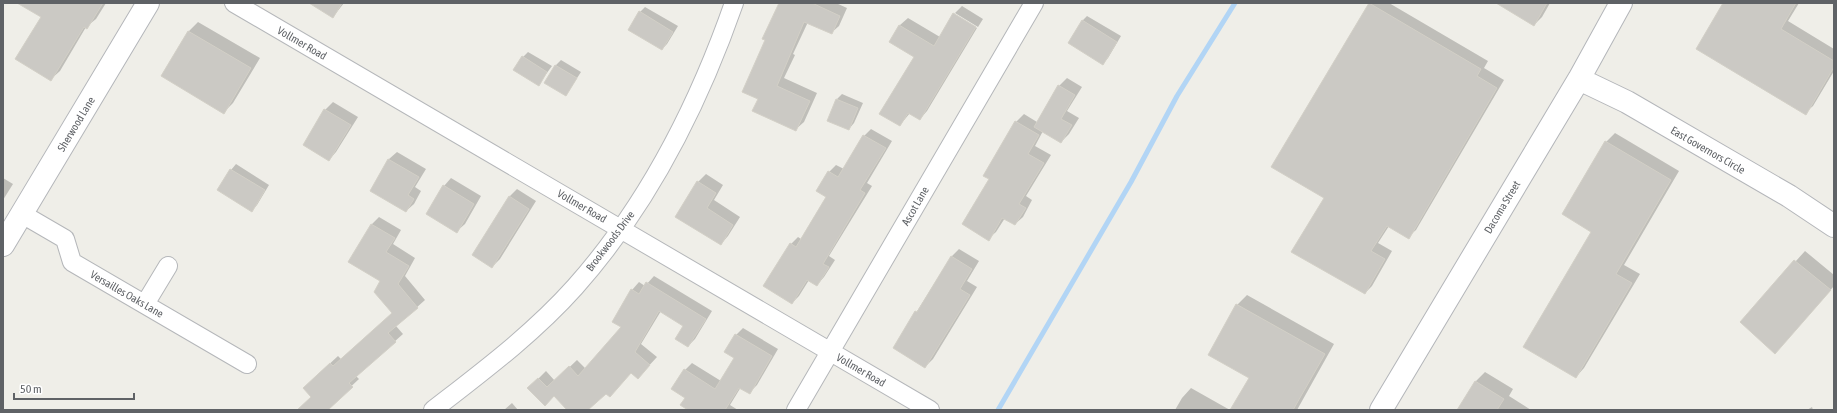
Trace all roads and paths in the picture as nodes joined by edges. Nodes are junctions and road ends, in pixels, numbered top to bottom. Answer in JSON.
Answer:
{"nodes":[{"id":1,"x":148,"y":3,"type":"edge"},
{"id":2,"x":234,"y":3,"type":"edge"},
{"id":3,"x":734,"y":3,"type":"edge"},
{"id":4,"x":1034,"y":3,"type":"edge"},
{"id":5,"x":1621,"y":3,"type":"edge"},
{"id":6,"x":1579,"y":79,"type":"junction"},
{"id":7,"x":22,"y":214,"type":"junction"},
{"id":8,"x":1834,"y":226,"type":"edge"},
{"id":9,"x":622,"y":230,"type":"junction"},
{"id":10,"x":3,"y":245,"type":"edge"},
{"id":11,"x":168,"y":266,"type":"dead end"},
{"id":12,"x":145,"y":304,"type":"junction"},
{"id":13,"x":830,"y":352,"type":"junction"},
{"id":14,"x":246,"y":364,"type":"dead end"},
{"id":15,"x":433,"y":410,"type":"edge"},
{"id":16,"x":796,"y":410,"type":"edge"},
{"id":17,"x":930,"y":410,"type":"edge"},
{"id":18,"x":1381,"y":410,"type":"edge"}],
"edges":[{"from":1,"to":7,"type":"street","name":"Sherwood Lane"},
{"from":2,"to":9,"type":"street","name":"Vollmer Road"},
{"from":3,"to":9,"type":"street","name":"Brookwoods Drive"},
{"from":4,"to":13,"type":"street","name":"Ascot Lane"},
{"from":5,"to":6,"type":"street","name":"Dacoma Street"},
{"from":6,"to":8,"type":"street","name":"East Governors Circle"},
{"from":6,"to":18,"type":"street","name":"Dacoma Street"},
{"from":7,"to":10,"type":"street","name":"Sherwood Lane"},
{"from":7,"to":12,"type":"street","name":"Versailles Oaks Lane"},
{"from":9,"to":13,"type":"street","name":"Vollmer Road"},
{"from":9,"to":15,"type":"street","name":"Brookwoods Drive"},
{"from":11,"to":12,"type":"street"},
{"from":12,"to":14,"type":"street","name":"Versailles Oaks Lane"},
{"from":13,"to":16,"type":"street","name":"Ascot Lane"},
{"from":13,"to":17,"type":"street","name":"Vollmer Road"}]}
